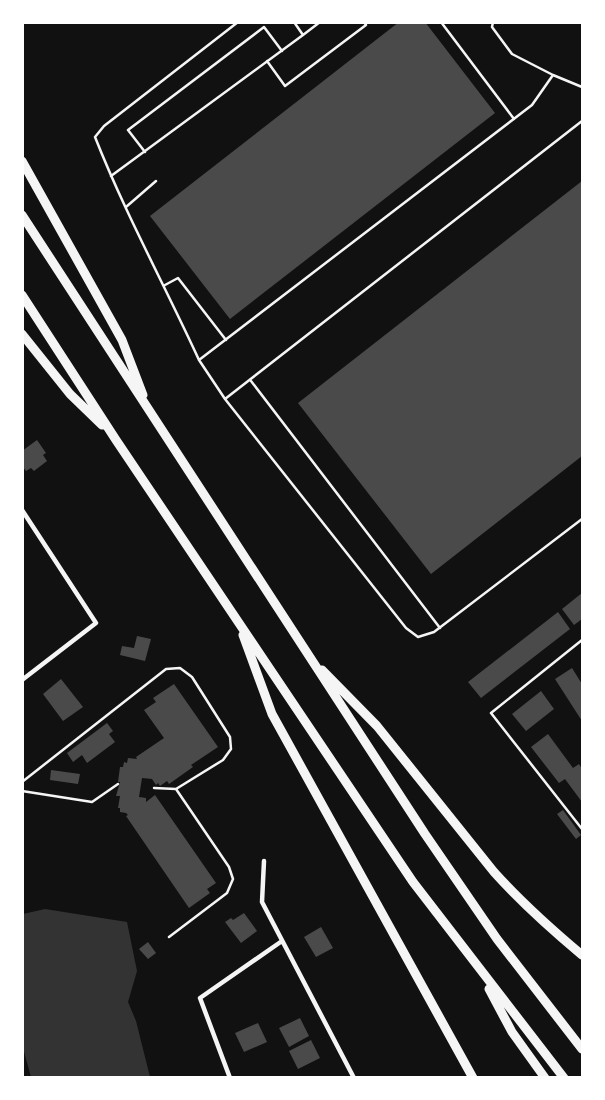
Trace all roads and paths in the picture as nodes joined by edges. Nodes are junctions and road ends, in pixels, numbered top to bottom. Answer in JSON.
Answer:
{"nodes":[{"id":1,"x":238,"y":22,"type":"edge"},
{"id":2,"x":294,"y":22,"type":"edge"},
{"id":3,"x":320,"y":22,"type":"edge"},
{"id":4,"x":364,"y":22,"type":"edge"},
{"id":5,"x":441,"y":22,"type":"edge"},
{"id":6,"x":493,"y":22,"type":"edge"},
{"id":7,"x":303,"y":35,"type":"junction"},
{"id":8,"x":282,"y":51,"type":"junction"},
{"id":9,"x":267,"y":62,"type":"junction"},
{"id":10,"x":553,"y":75,"type":"junction"},
{"id":11,"x":582,"y":87,"type":"edge"},
{"id":12,"x":514,"y":119,"type":"junction"},
{"id":13,"x":582,"y":121,"type":"edge"},
{"id":14,"x":144,"y":152,"type":"junction"},
{"id":15,"x":22,"y":161,"type":"edge"},
{"id":16,"x":110,"y":176,"type":"junction"},
{"id":17,"x":156,"y":181,"type":"dead end"},
{"id":18,"x":126,"y":207,"type":"junction"},
{"id":19,"x":22,"y":215,"type":"edge"},
{"id":20,"x":165,"y":285,"type":"junction"},
{"id":21,"x":22,"y":295,"type":"edge"},
{"id":22,"x":22,"y":334,"type":"edge"},
{"id":23,"x":226,"y":340,"type":"junction"},
{"id":24,"x":199,"y":360,"type":"junction"},
{"id":25,"x":250,"y":380,"type":"junction"},
{"id":26,"x":225,"y":399,"type":"junction"},
{"id":27,"x":151,"y":414,"type":"junction"},
{"id":28,"x":116,"y":440,"type":"junction"},
{"id":29,"x":22,"y":510,"type":"edge"},
{"id":30,"x":582,"y":519,"type":"edge"},
{"id":31,"x":234,"y":615,"type":"junction"},
{"id":32,"x":440,"y":628,"type":"junction"},
{"id":33,"x":582,"y":640,"type":"edge"},
{"id":34,"x":307,"y":654,"type":"junction"},
{"id":35,"x":22,"y":680,"type":"edge"},
{"id":36,"x":22,"y":782,"type":"edge"},
{"id":37,"x":118,"y":784,"type":"dead end"},
{"id":38,"x":154,"y":788,"type":"dead end"},
{"id":39,"x":176,"y":789,"type":"junction"},
{"id":40,"x":22,"y":791,"type":"edge"},
{"id":41,"x":582,"y":829,"type":"edge"},
{"id":42,"x":264,"y":861,"type":"dead end"},
{"id":43,"x":169,"y":937,"type":"dead end"},
{"id":44,"x":282,"y":940,"type":"junction"},
{"id":45,"x":582,"y":955,"type":"edge"},
{"id":46,"x":474,"y":962,"type":"junction"},
{"id":47,"x":582,"y":1049,"type":"edge"},
{"id":48,"x":230,"y":1078,"type":"edge"},
{"id":49,"x":354,"y":1078,"type":"edge"},
{"id":50,"x":473,"y":1078,"type":"edge"},
{"id":51,"x":545,"y":1078,"type":"edge"},
{"id":52,"x":564,"y":1078,"type":"edge"}],
"edges":[{"from":1,"to":16,"type":"lane"},
{"from":2,"to":7,"type":"lane"},
{"from":3,"to":7,"type":"lane"},
{"from":4,"to":9,"type":"lane"},
{"from":5,"to":12,"type":"lane"},
{"from":6,"to":10,"type":"lane"},
{"from":7,"to":8,"type":"lane"},
{"from":8,"to":9,"type":"lane"},
{"from":8,"to":14,"type":"lane"},
{"from":9,"to":14,"type":"lane"},
{"from":10,"to":11,"type":"lane"},
{"from":10,"to":12,"type":"lane"},
{"from":12,"to":23,"type":"lane"},
{"from":13,"to":25,"type":"lane"},
{"from":14,"to":16,"type":"lane"},
{"from":15,"to":27,"type":"highway"},
{"from":16,"to":18,"type":"lane"},
{"from":17,"to":18,"type":"lane"},
{"from":18,"to":20,"type":"lane"},
{"from":19,"to":27,"type":"highway"},
{"from":20,"to":23,"type":"lane"},
{"from":20,"to":24,"type":"lane"},
{"from":21,"to":28,"type":"highway"},
{"from":22,"to":28,"type":"highway"},
{"from":23,"to":24,"type":"lane"},
{"from":24,"to":26,"type":"lane"},
{"from":25,"to":26,"type":"lane"},
{"from":25,"to":32,"type":"lane"},
{"from":26,"to":32,"type":"lane"},
{"from":27,"to":34,"type":"highway"},
{"from":28,"to":31,"type":"highway"},
{"from":29,"to":35,"type":"street"},
{"from":30,"to":32,"type":"lane"},
{"from":31,"to":46,"type":"highway"},
{"from":31,"to":50,"type":"highway"},
{"from":33,"to":41,"type":"lane"},
{"from":34,"to":45,"type":"highway"},
{"from":34,"to":47,"type":"highway"},
{"from":36,"to":39,"type":"lane"},
{"from":37,"to":40,"type":"lane"},
{"from":38,"to":39,"type":"lane"},
{"from":39,"to":43,"type":"lane"},
{"from":42,"to":44,"type":"street"},
{"from":44,"to":48,"type":"street"},
{"from":44,"to":49,"type":"street"},
{"from":46,"to":51,"type":"highway"},
{"from":46,"to":52,"type":"highway"}]}
